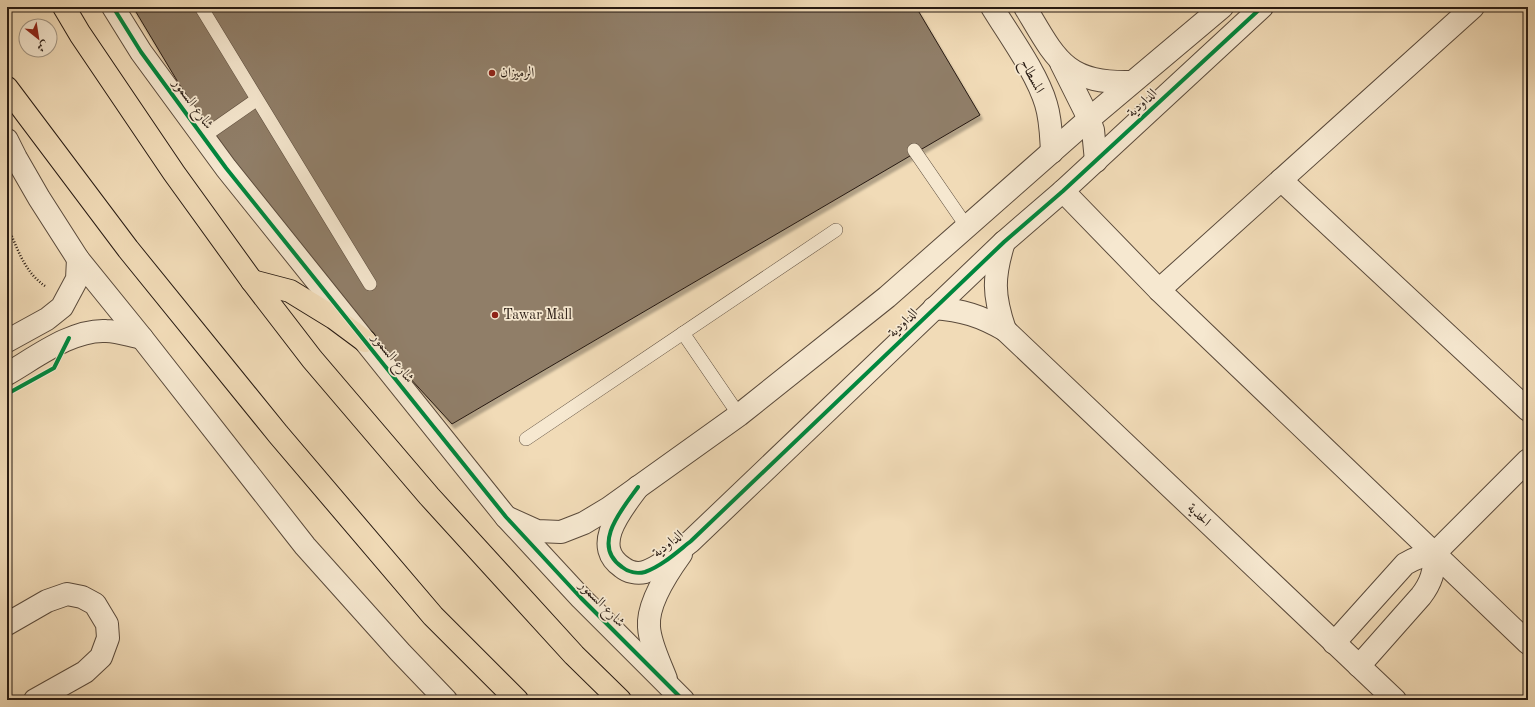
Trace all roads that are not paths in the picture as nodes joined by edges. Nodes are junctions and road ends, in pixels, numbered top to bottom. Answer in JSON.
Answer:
{"nodes":[{"id":1,"x":64,"y":7,"type":"edge"},
{"id":2,"x":113,"y":7,"type":"edge"},
{"id":3,"x":201,"y":7,"type":"edge"},
{"id":4,"x":992,"y":7,"type":"edge"},
{"id":5,"x":1025,"y":7,"type":"edge"},
{"id":6,"x":1222,"y":7,"type":"edge"},
{"id":7,"x":1262,"y":7,"type":"edge"},
{"id":8,"x":1473,"y":7,"type":"edge"},
{"id":9,"x":1061,"y":62,"type":"junction"},
{"id":10,"x":1132,"y":82,"type":"junction"},
{"id":11,"x":7,"y":88,"type":"edge"},
{"id":12,"x":256,"y":100,"type":"junction"},
{"id":13,"x":1089,"y":119,"type":"junction"},
{"id":14,"x":203,"y":137,"type":"junction"},
{"id":15,"x":7,"y":140,"type":"edge"},
{"id":16,"x":914,"y":150,"type":"dead end"},
{"id":17,"x":1052,"y":152,"type":"junction"},
{"id":18,"x":1096,"y":161,"type":"junction"},
{"id":19,"x":1281,"y":180,"type":"junction"},
{"id":20,"x":1063,"y":191,"type":"junction"},
{"id":21,"x":967,"y":226,"type":"junction"},
{"id":22,"x":836,"y":230,"type":"dead end"},
{"id":23,"x":1004,"y":242,"type":"junction"},
{"id":24,"x":78,"y":259,"type":"junction"},
{"id":25,"x":252,"y":281,"type":"junction"},
{"id":26,"x":370,"y":284,"type":"dead end"},
{"id":27,"x":1159,"y":290,"type":"junction"},
{"id":28,"x":934,"y":308,"type":"junction"},
{"id":29,"x":1005,"y":330,"type":"junction"},
{"id":30,"x":683,"y":333,"type":"junction"},
{"id":31,"x":142,"y":338,"type":"junction"},
{"id":32,"x":7,"y":341,"type":"edge"},
{"id":33,"x":365,"y":341,"type":"junction"},
{"id":34,"x":7,"y":374,"type":"edge"},
{"id":35,"x":1528,"y":410,"type":"edge"},
{"id":36,"x":739,"y":415,"type":"junction"},
{"id":37,"x":526,"y":439,"type":"dead end"},
{"id":38,"x":1528,"y":460,"type":"edge"},
{"id":39,"x":638,"y":487,"type":"junction"},
{"id":40,"x":506,"y":517,"type":"junction"},
{"id":41,"x":691,"y":541,"type":"junction"},
{"id":42,"x":1434,"y":554,"type":"junction"},
{"id":43,"x":7,"y":624,"type":"edge"},
{"id":44,"x":1334,"y":643,"type":"junction"},
{"id":45,"x":1528,"y":643,"type":"edge"},
{"id":46,"x":1359,"y":666,"type":"junction"},
{"id":47,"x":668,"y":685,"type":"junction"},
{"id":48,"x":35,"y":700,"type":"edge"},
{"id":49,"x":446,"y":700,"type":"edge"},
{"id":50,"x":517,"y":700,"type":"edge"},
{"id":51,"x":620,"y":700,"type":"edge"},
{"id":52,"x":683,"y":700,"type":"edge"},
{"id":53,"x":1394,"y":700,"type":"edge"}],
"edges":[{"from":1,"to":25,"type":"main road"},
{"from":2,"to":14,"type":"street","name":"شارع السمور"},
{"from":3,"to":12,"type":"lane"},
{"from":4,"to":17,"type":"street","name":"المسطاح"},
{"from":5,"to":9,"type":"street","name":"المسطاح"},
{"from":6,"to":10,"type":"street","name":"الداودية"},
{"from":7,"to":18,"type":"street","name":"الداودية"},
{"from":8,"to":19,"type":"street"},
{"from":9,"to":10,"type":"street","name":"المسطاح"},
{"from":9,"to":13,"type":"street"},
{"from":10,"to":13,"type":"street","name":"الداودية"},
{"from":11,"to":50,"type":"main road"},
{"from":12,"to":14,"type":"lane"},
{"from":12,"to":26,"type":"lane"},
{"from":13,"to":17,"type":"street","name":"الداودية"},
{"from":13,"to":18,"type":"street"},
{"from":14,"to":33,"type":"street","name":"شارع السمور"},
{"from":15,"to":24,"type":"street"},
{"from":16,"to":21,"type":"lane"},
{"from":17,"to":21,"type":"street","name":"الداودية"},
{"from":18,"to":20,"type":"street","name":"الداودية"},
{"from":19,"to":27,"type":"street"},
{"from":19,"to":35,"type":"street"},
{"from":20,"to":23,"type":"street","name":"الداودية"},
{"from":20,"to":27,"type":"street"},
{"from":21,"to":36,"type":"street","name":"الداودية"},
{"from":22,"to":30,"type":"lane"},
{"from":23,"to":28,"type":"street","name":"الداودية"},
{"from":23,"to":29,"type":"street","name":"الحدية"},
{"from":24,"to":31,"type":"street"},
{"from":24,"to":32,"type":"street"},
{"from":25,"to":33,"type":"main road"},
{"from":25,"to":51,"type":"main road"},
{"from":27,"to":42,"type":"street"},
{"from":28,"to":29,"type":"street","name":"الحدية"},
{"from":28,"to":41,"type":"street","name":"الداودية"},
{"from":29,"to":44,"type":"street","name":"الحدية"},
{"from":30,"to":36,"type":"lane"},
{"from":30,"to":37,"type":"lane"},
{"from":31,"to":34,"type":"street"},
{"from":31,"to":49,"type":"street"},
{"from":33,"to":40,"type":"street","name":"شارع السمور"},
{"from":36,"to":39,"type":"street","name":"الداودية"},
{"from":38,"to":42,"type":"street"},
{"from":39,"to":40,"type":"street","name":"الداودية"},
{"from":39,"to":41,"type":"street","name":"الداودية"},
{"from":40,"to":47,"type":"street","name":"شارع السمور"},
{"from":41,"to":47,"type":"street","name":"الداودية"},
{"from":42,"to":44,"type":"street"},
{"from":42,"to":45,"type":"street"},
{"from":42,"to":46,"type":"street"},
{"from":43,"to":48,"type":"street"},
{"from":44,"to":46,"type":"street","name":"الحدية"},
{"from":46,"to":53,"type":"street","name":"الحدية"},
{"from":47,"to":52,"type":"street","name":"شارع السمور"}]}
